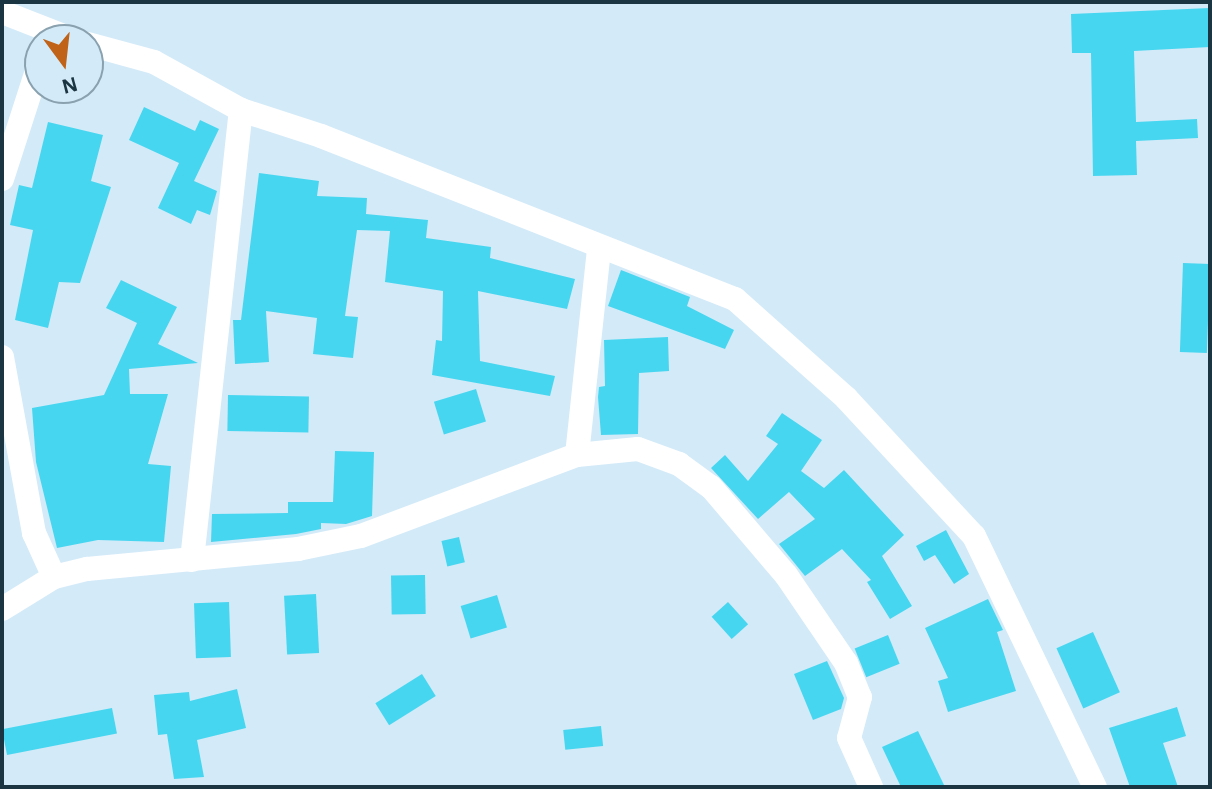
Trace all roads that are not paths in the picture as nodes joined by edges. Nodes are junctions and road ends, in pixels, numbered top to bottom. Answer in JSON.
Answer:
{"nodes":[{"id":1,"x":2,"y":12,"type":"edge"},
{"id":2,"x":25,"y":24,"type":"edge"},
{"id":3,"x":104,"y":48,"type":"edge"},
{"id":4,"x":26,"y":104,"type":"edge"},
{"id":5,"x":241,"y":110,"type":"junction"},
{"id":6,"x":2,"y":179,"type":"edge"},
{"id":7,"x":599,"y":248,"type":"junction"},
{"id":8,"x":2,"y":357,"type":"edge"},
{"id":9,"x":577,"y":455,"type":"junction"},
{"id":10,"x":192,"y":560,"type":"junction"},
{"id":11,"x":54,"y":577,"type":"junction"},
{"id":12,"x":2,"y":609,"type":"edge"},
{"id":13,"x":871,"y":787,"type":"edge"},
{"id":14,"x":1095,"y":787,"type":"edge"}],
"edges":[{"from":1,"to":2,"type":"street"},
{"from":3,"to":5,"type":"street"},
{"from":4,"to":6,"type":"street"},
{"from":5,"to":7,"type":"street"},
{"from":5,"to":10,"type":"street"},
{"from":7,"to":9,"type":"street"},
{"from":7,"to":14,"type":"street"},
{"from":8,"to":11,"type":"street"},
{"from":9,"to":10,"type":"street"},
{"from":9,"to":13,"type":"street"},
{"from":10,"to":11,"type":"street"},
{"from":11,"to":12,"type":"street"}]}
